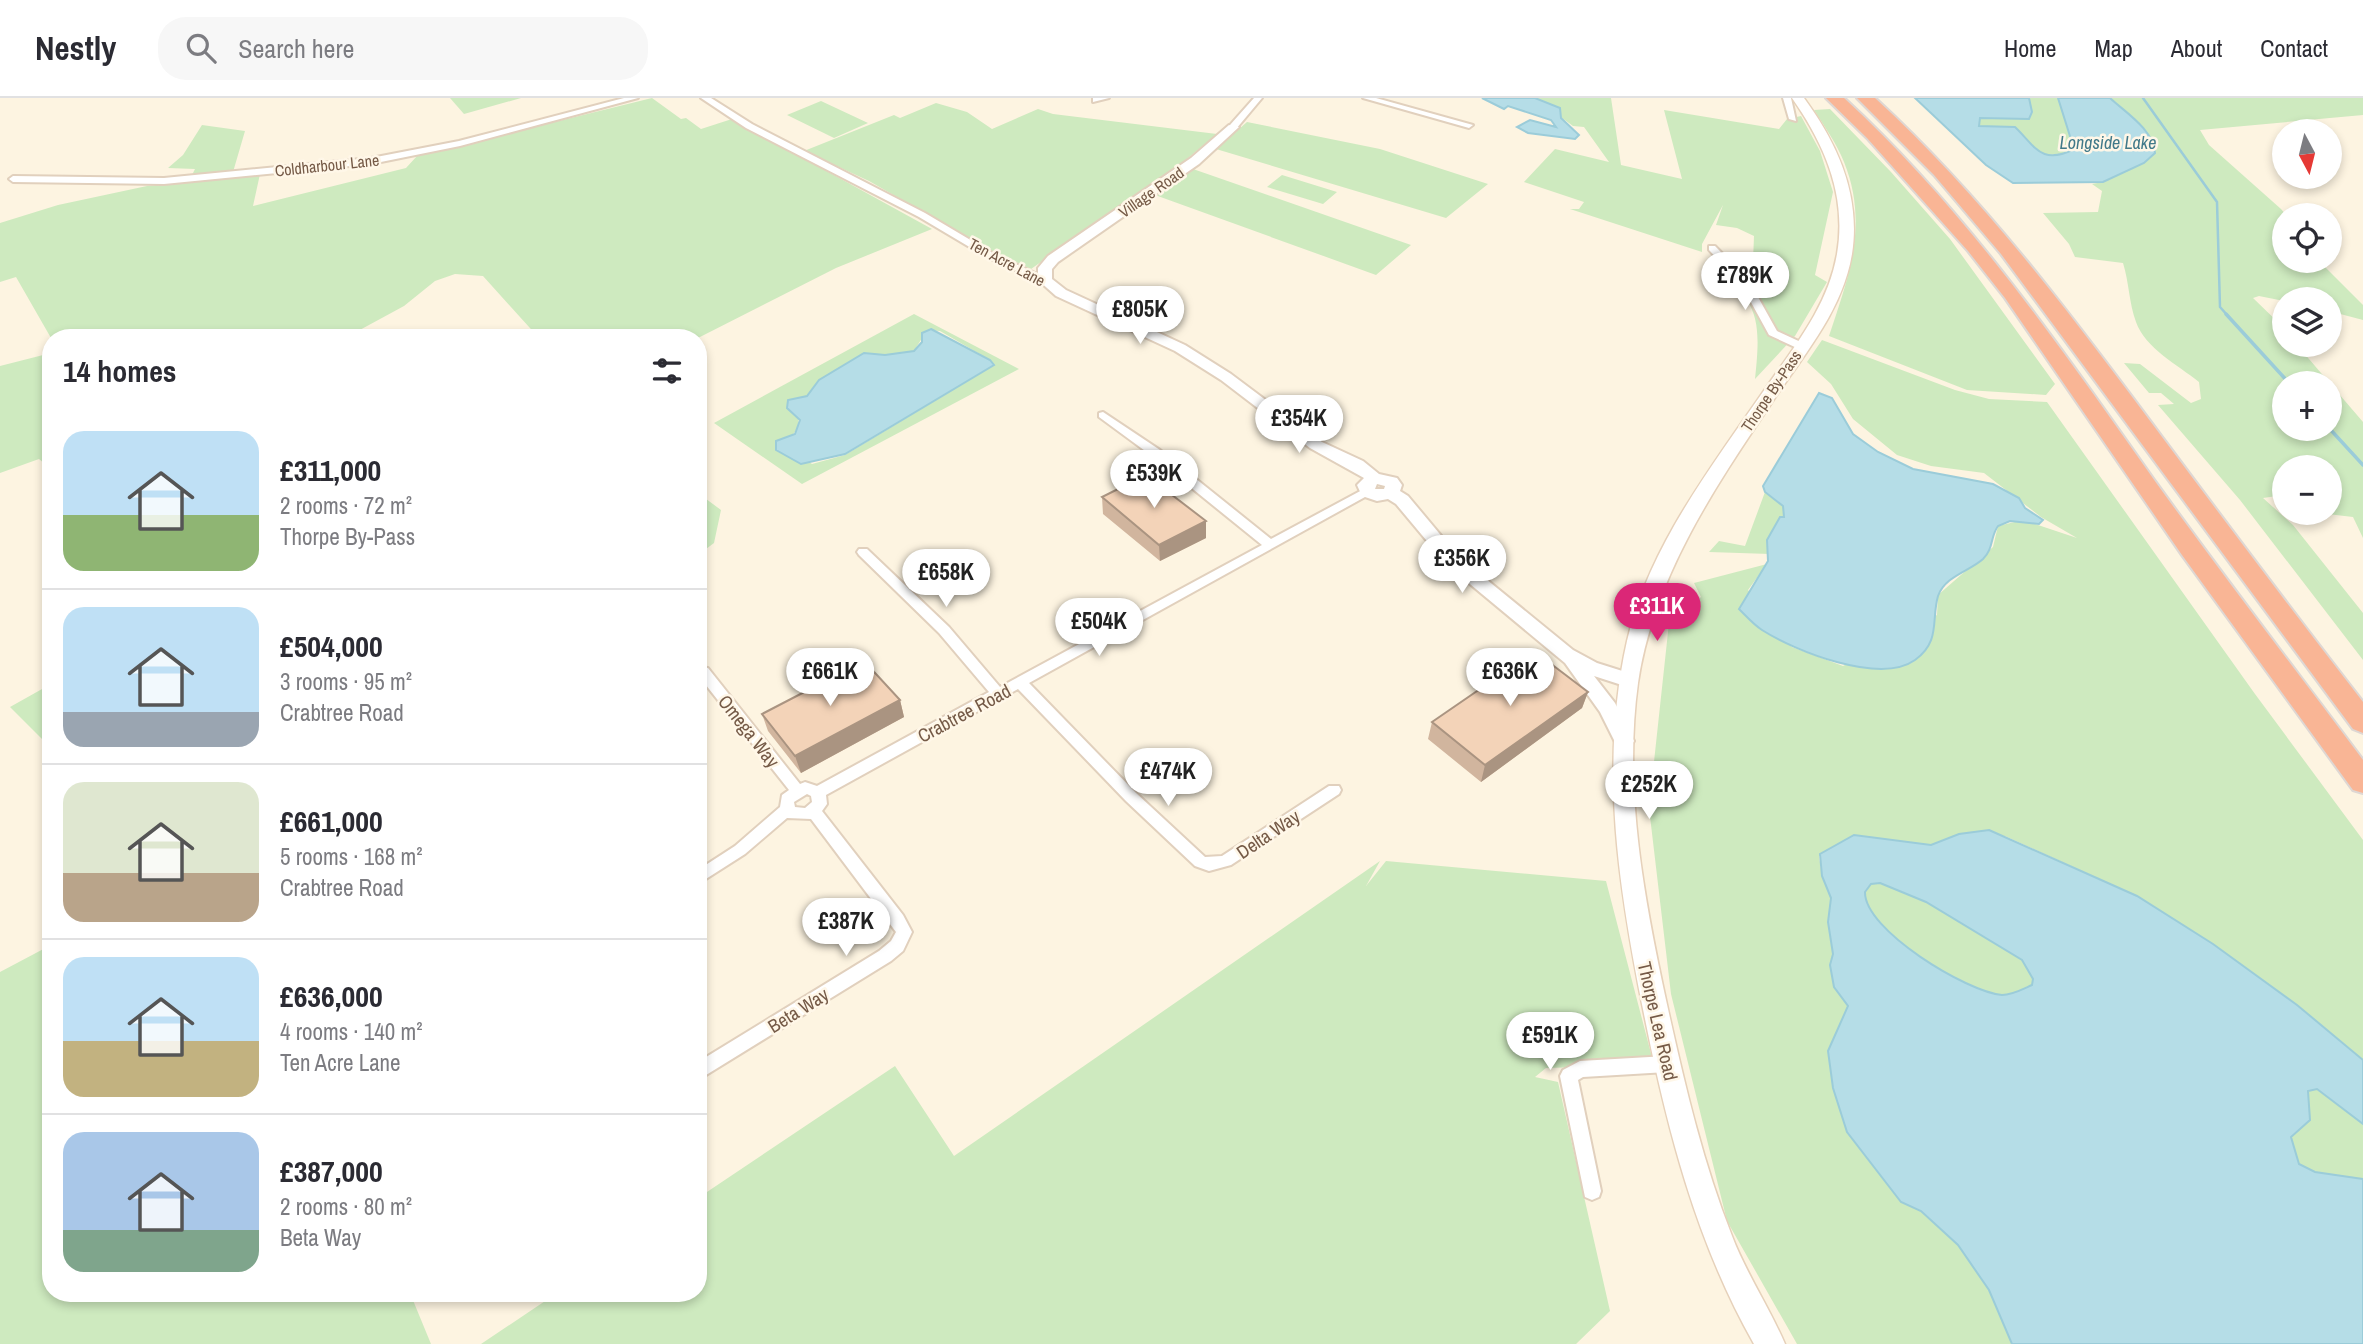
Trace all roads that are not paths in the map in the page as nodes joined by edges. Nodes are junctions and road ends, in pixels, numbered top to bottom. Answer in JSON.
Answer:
{"nodes":[{"id":1,"x":634,"y":98,"type":"edge"},
{"id":2,"x":705,"y":98,"type":"edge"},
{"id":3,"x":1258,"y":98,"type":"edge"},
{"id":4,"x":1370,"y":98,"type":"edge"},
{"id":5,"x":1787,"y":98,"type":"edge"},
{"id":6,"x":1798,"y":98,"type":"edge"},
{"id":7,"x":1834,"y":98,"type":"edge"},
{"id":8,"x":1865,"y":98,"type":"edge"},
{"id":9,"x":1793,"y":119,"type":"dead end"},
{"id":10,"x":1468,"y":125,"type":"dead end"},
{"id":11,"x":1233,"y":127,"type":"joint"},
{"id":12,"x":7,"y":179,"type":"dead end"},
{"id":13,"x":1712,"y":248,"type":"dead end"},
{"id":14,"x":1045,"y":281,"type":"junction"},
{"id":15,"x":1801,"y":346,"type":"junction"},
{"id":16,"x":1102,"y":415,"type":"dead end"},
{"id":17,"x":1371,"y":485,"type":"junction"},
{"id":18,"x":1269,"y":544,"type":"junction"},
{"id":19,"x":863,"y":552,"type":"dead end"},
{"id":20,"x":1566,"y":655,"type":"junction"},
{"id":21,"x":707,"y":677,"type":"edge"},
{"id":22,"x":1628,"y":680,"type":"junction"},
{"id":23,"x":1021,"y":683,"type":"junction"},
{"id":24,"x":999,"y":695,"type":"junction"},
{"id":25,"x":2363,"y":722,"type":"edge"},
{"id":26,"x":1624,"y":741,"type":"junction"},
{"id":27,"x":2363,"y":782,"type":"edge"},
{"id":28,"x":797,"y":790,"type":"junction"},
{"id":29,"x":1334,"y":790,"type":"dead end"},
{"id":30,"x":818,"y":792,"type":"junction"},
{"id":31,"x":787,"y":809,"type":"junction"},
{"id":32,"x":813,"y":811,"type":"junction"},
{"id":33,"x":707,"y":872,"type":"edge"},
{"id":34,"x":1667,"y":1064,"type":"junction"},
{"id":35,"x":707,"y":1066,"type":"edge"},
{"id":36,"x":1592,"y":1191,"type":"dead end"},
{"id":37,"x":1770,"y":1344,"type":"edge"}],
"edges":[{"from":1,"to":12,"type":"street","name":"Coldharbour Lane"},
{"from":2,"to":14,"type":"street","name":"Ten Acre Lane"},
{"from":3,"to":11,"type":"street","name":"Village Road"},
{"from":4,"to":10,"type":"street"},
{"from":5,"to":9,"type":"street"},
{"from":6,"to":15,"type":"main road","name":"Thorpe By-Pass"},
{"from":7,"to":27,"type":"highway"},
{"from":8,"to":25,"type":"highway"},
{"from":11,"to":14,"type":"street","name":"Village Road"},
{"from":13,"to":15,"type":"street"},
{"from":14,"to":17,"type":"street","name":"Ten Acre Lane"},
{"from":15,"to":22,"type":"main road","name":"Thorpe By-Pass"},
{"from":16,"to":18,"type":"street"},
{"from":17,"to":18,"type":"street","name":"Crabtree Road"},
{"from":17,"to":20,"type":"street"},
{"from":18,"to":23,"type":"street","name":"Crabtree Road"},
{"from":19,"to":24,"type":"street"},
{"from":20,"to":22,"type":"street"},
{"from":20,"to":26,"type":"street"},
{"from":21,"to":28,"type":"street","name":"Omega Way"},
{"from":22,"to":26,"type":"main road","name":"Thorpe Lea Road"},
{"from":23,"to":24,"type":"street","name":"Crabtree Road"},
{"from":23,"to":29,"type":"street","name":"Delta Way"},
{"from":24,"to":30,"type":"street","name":"Crabtree Road"},
{"from":26,"to":34,"type":"main road","name":"Thorpe Lea Road"},
{"from":28,"to":30,"type":"street"},
{"from":28,"to":31,"type":"street"},
{"from":30,"to":32,"type":"street"},
{"from":31,"to":32,"type":"street"},
{"from":31,"to":33,"type":"street"},
{"from":32,"to":35,"type":"street","name":"Beta Way"},
{"from":34,"to":36,"type":"street"},
{"from":34,"to":37,"type":"main road","name":"Thorpe Lea Road"}]}
